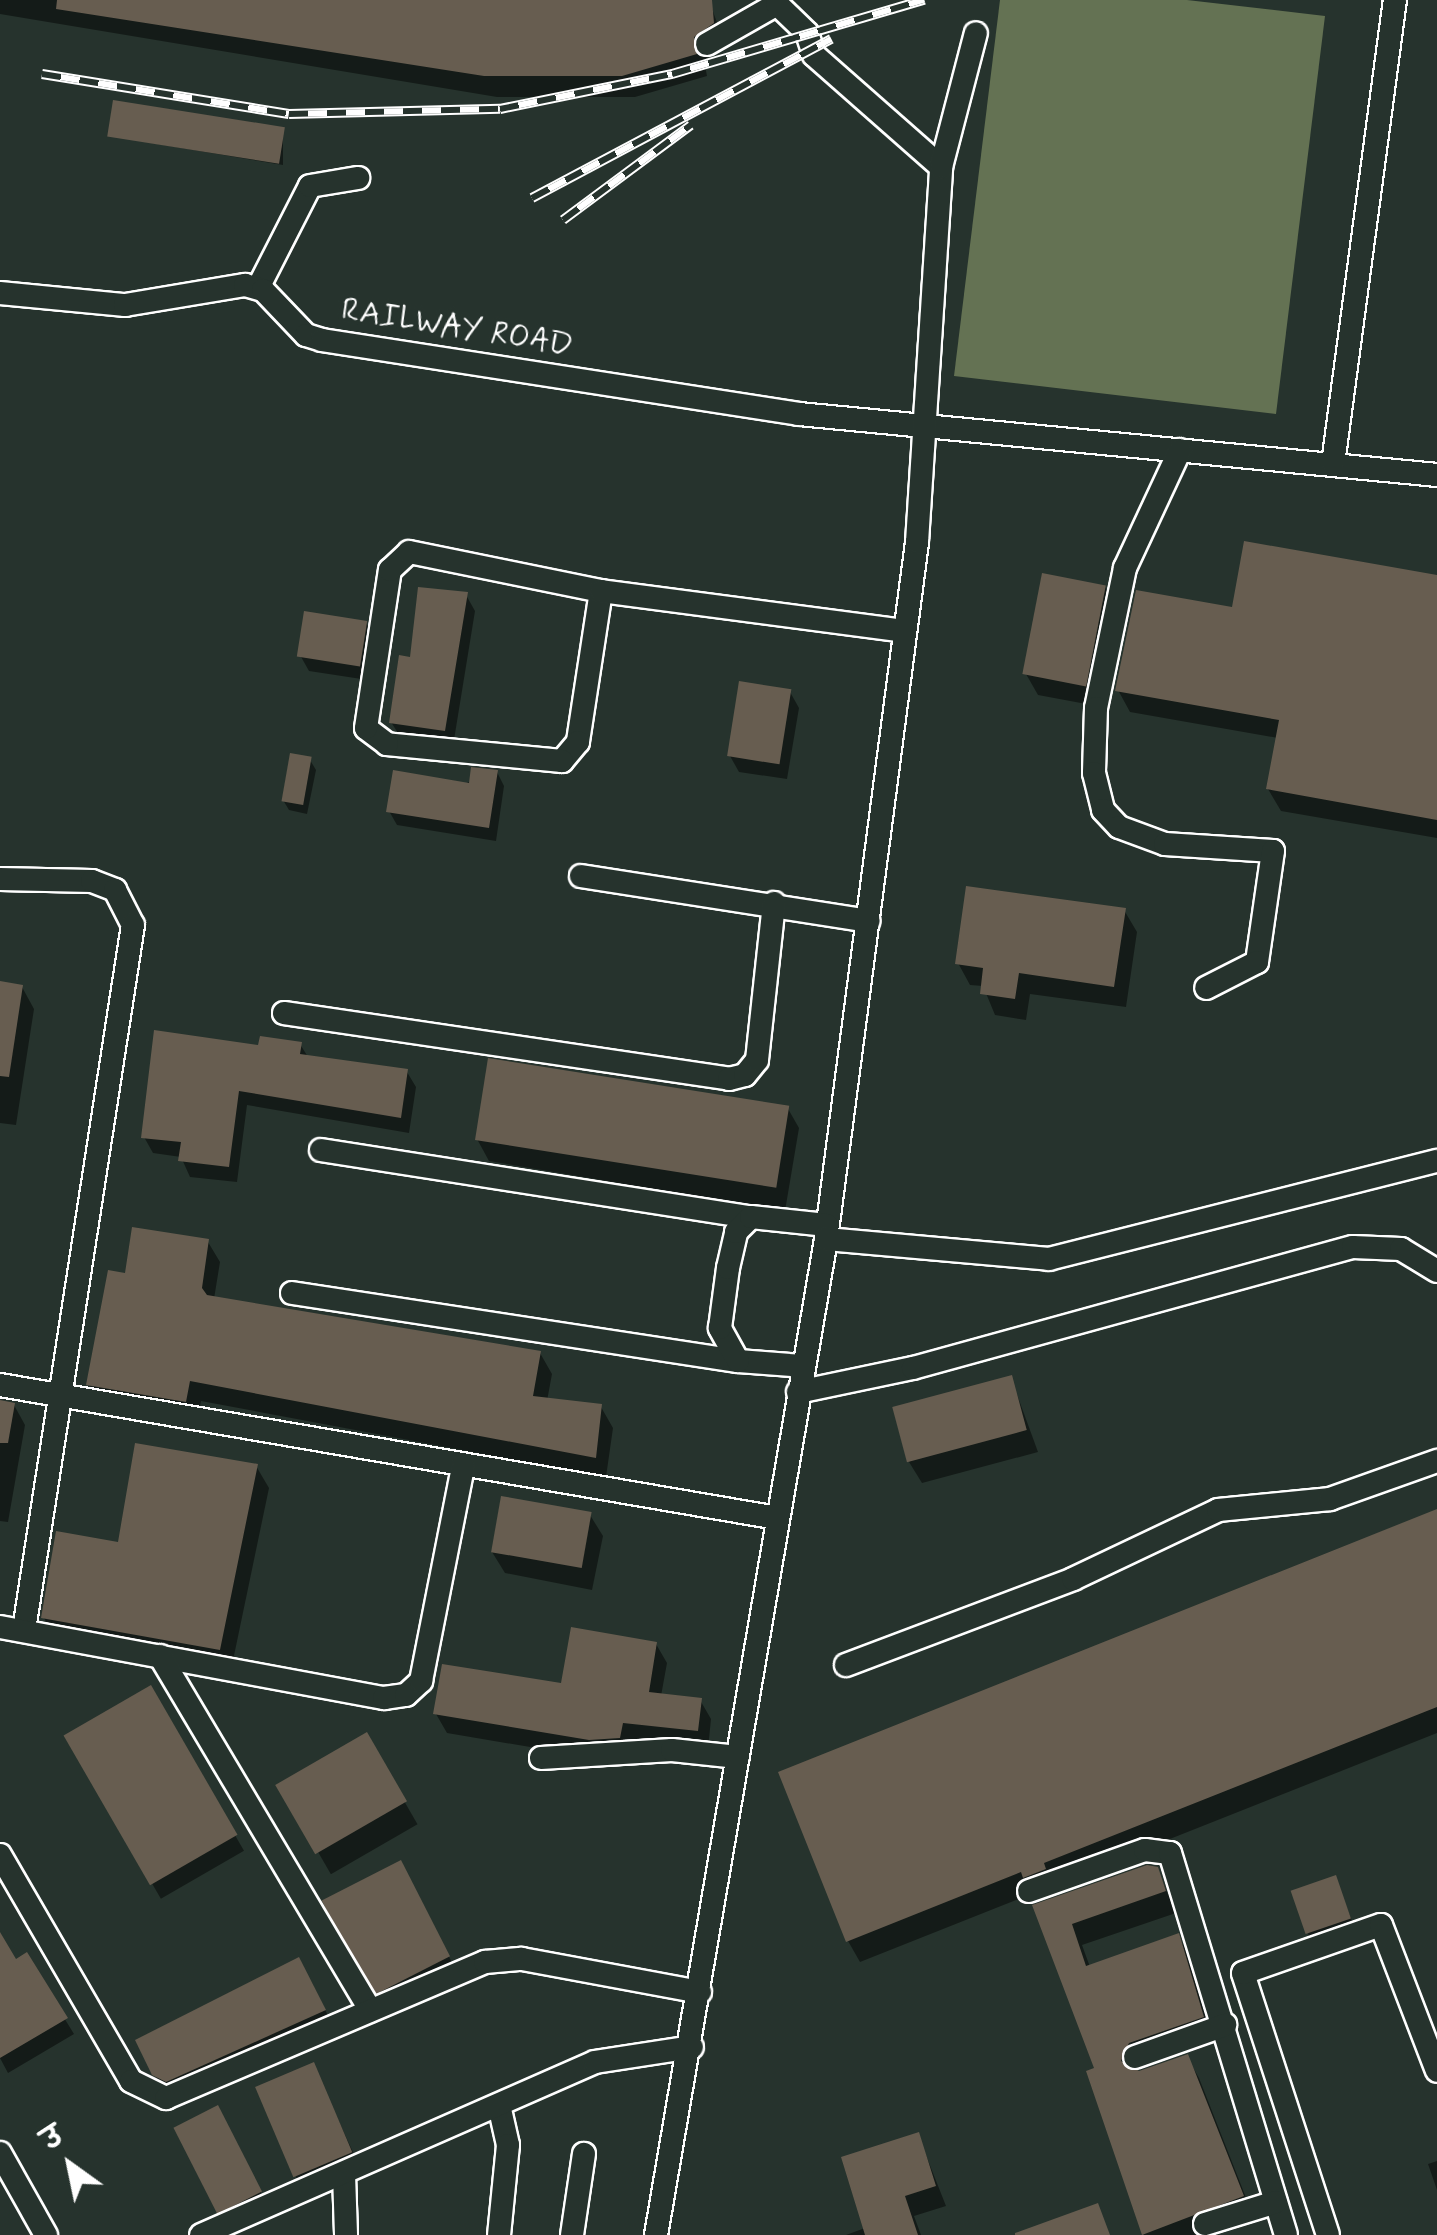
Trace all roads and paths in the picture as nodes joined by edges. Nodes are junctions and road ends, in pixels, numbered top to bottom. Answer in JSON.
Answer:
{"nodes":[{"id":1,"x":1395,"y":0,"type":"edge"},
{"id":2,"x":976,"y":33,"type":"dead end"},
{"id":3,"x":707,"y":44,"type":"dead end"},
{"id":4,"x":941,"y":167,"type":"junction"},
{"id":5,"x":358,"y":178,"type":"dead end"},
{"id":6,"x":258,"y":288,"type":"junction"},
{"id":7,"x":0,"y":293,"type":"edge"},
{"id":8,"x":924,"y":426,"type":"junction"},
{"id":9,"x":1180,"y":450,"type":"junction"},
{"id":10,"x":1333,"y":464,"type":"junction"},
{"id":11,"x":1437,"y":476,"type":"edge"},
{"id":12,"x":601,"y":592,"type":"junction"},
{"id":13,"x":904,"y":631,"type":"junction"},
{"id":14,"x":581,"y":876,"type":"dead end"},
{"id":15,"x":0,"y":878,"type":"edge"},
{"id":16,"x":774,"y":903,"type":"junction"},
{"id":17,"x":868,"y":921,"type":"junction"},
{"id":18,"x":1206,"y":988,"type":"dead end"},
{"id":19,"x":284,"y":1013,"type":"dead end"},
{"id":20,"x":321,"y":1150,"type":"dead end"},
{"id":21,"x":1437,"y":1161,"type":"edge"},
{"id":22,"x":752,"y":1217,"type":"junction"},
{"id":23,"x":826,"y":1232,"type":"junction"},
{"id":24,"x":1437,"y":1270,"type":"edge"},
{"id":25,"x":292,"y":1293,"type":"dead end"},
{"id":26,"x":738,"y":1361,"type":"junction"},
{"id":27,"x":802,"y":1366,"type":"junction"},
{"id":28,"x":0,"y":1385,"type":"edge"},
{"id":29,"x":798,"y":1392,"type":"junction"},
{"id":30,"x":62,"y":1395,"type":"junction"},
{"id":31,"x":1437,"y":1461,"type":"edge"},
{"id":32,"x":462,"y":1466,"type":"junction"},
{"id":33,"x":777,"y":1518,"type":"junction"},
{"id":34,"x":0,"y":1627,"type":"edge"},
{"id":35,"x":24,"y":1630,"type":"junction"},
{"id":36,"x":160,"y":1656,"type":"junction"},
{"id":37,"x":846,"y":1665,"type":"dead end"},
{"id":38,"x":738,"y":1757,"type":"junction"},
{"id":39,"x":541,"y":1758,"type":"dead end"},
{"id":40,"x":0,"y":1855,"type":"edge"},
{"id":41,"x":1029,"y":1891,"type":"dead end"},
{"id":42,"x":700,"y":1992,"type":"junction"},
{"id":43,"x":370,"y":2010,"type":"junction"},
{"id":44,"x":1225,"y":2025,"type":"junction"},
{"id":45,"x":692,"y":2047,"type":"junction"},
{"id":46,"x":1135,"y":2056,"type":"dead end"},
{"id":47,"x":1437,"y":2071,"type":"edge"},
{"id":48,"x":498,"y":2106,"type":"junction"},
{"id":49,"x":0,"y":2153,"type":"edge"},
{"id":50,"x":584,"y":2154,"type":"dead end"},
{"id":51,"x":344,"y":2174,"type":"junction"},
{"id":52,"x":1276,"y":2202,"type":"junction"},
{"id":53,"x":260,"y":2211,"type":"junction"},
{"id":54,"x":1204,"y":2224,"type":"dead end"},
{"id":55,"x":46,"y":2235,"type":"edge"},
{"id":56,"x":201,"y":2235,"type":"edge"},
{"id":57,"x":259,"y":2235,"type":"edge"},
{"id":58,"x":346,"y":2235,"type":"edge"},
{"id":59,"x":499,"y":2235,"type":"edge"},
{"id":60,"x":572,"y":2235,"type":"edge"},
{"id":61,"x":656,"y":2235,"type":"edge"},
{"id":62,"x":1286,"y":2235,"type":"edge"},
{"id":63,"x":1328,"y":2235,"type":"edge"}],
"edges":[{"from":1,"to":10,"type":"street"},
{"from":2,"to":4,"type":"street"},
{"from":3,"to":4,"type":"street"},
{"from":4,"to":8,"type":"street"},
{"from":5,"to":6,"type":"street"},
{"from":6,"to":7,"type":"street"},
{"from":6,"to":8,"type":"street","name":"RAILWAY ROAD"},
{"from":8,"to":9,"type":"street","name":"RAILWAY ROAD"},
{"from":8,"to":13,"type":"street"},
{"from":9,"to":10,"type":"street","name":"RAILWAY ROAD"},
{"from":9,"to":18,"type":"street"},
{"from":10,"to":11,"type":"street","name":"RAILWAY ROAD"},
{"from":12,"to":12,"type":"street"},
{"from":12,"to":13,"type":"street"},
{"from":13,"to":17,"type":"street"},
{"from":14,"to":16,"type":"street"},
{"from":15,"to":30,"type":"street"},
{"from":16,"to":17,"type":"street"},
{"from":16,"to":19,"type":"street"},
{"from":17,"to":23,"type":"street"},
{"from":20,"to":22,"type":"street"},
{"from":21,"to":23,"type":"street"},
{"from":22,"to":23,"type":"street"},
{"from":22,"to":26,"type":"street"},
{"from":23,"to":27,"type":"street"},
{"from":24,"to":29,"type":"street"},
{"from":25,"to":26,"type":"street"},
{"from":26,"to":27,"type":"street"},
{"from":27,"to":29,"type":"street"},
{"from":28,"to":30,"type":"street"},
{"from":29,"to":33,"type":"street"},
{"from":30,"to":32,"type":"street"},
{"from":30,"to":35,"type":"street"},
{"from":31,"to":37,"type":"street"},
{"from":32,"to":33,"type":"street"},
{"from":32,"to":36,"type":"street"},
{"from":33,"to":38,"type":"street"},
{"from":34,"to":35,"type":"street"},
{"from":35,"to":36,"type":"street"},
{"from":36,"to":43,"type":"street"},
{"from":38,"to":39,"type":"street"},
{"from":38,"to":42,"type":"street"},
{"from":40,"to":43,"type":"street"},
{"from":41,"to":44,"type":"street"},
{"from":42,"to":43,"type":"street"},
{"from":42,"to":45,"type":"street"},
{"from":44,"to":46,"type":"street"},
{"from":44,"to":52,"type":"street"},
{"from":45,"to":48,"type":"street"},
{"from":45,"to":61,"type":"street"},
{"from":47,"to":63,"type":"street"},
{"from":48,"to":51,"type":"street"},
{"from":48,"to":59,"type":"street"},
{"from":49,"to":55,"type":"street"},
{"from":50,"to":60,"type":"street"},
{"from":51,"to":53,"type":"street"},
{"from":51,"to":58,"type":"street"},
{"from":52,"to":54,"type":"street"},
{"from":52,"to":62,"type":"street"},
{"from":53,"to":56,"type":"street"},
{"from":53,"to":57,"type":"street"}]}
